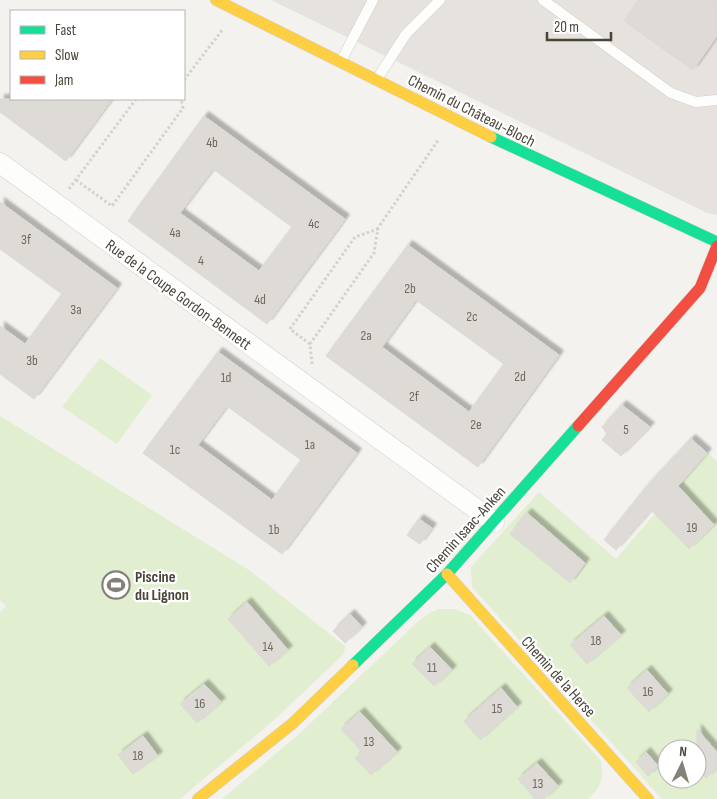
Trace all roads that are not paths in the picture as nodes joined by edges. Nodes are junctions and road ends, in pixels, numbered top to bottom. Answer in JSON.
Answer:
{"nodes":[{"id":1,"x":216,"y":0,"type":"edge"},
{"id":2,"x":373,"y":0,"type":"edge"},
{"id":3,"x":440,"y":0,"type":"edge"},
{"id":4,"x":543,"y":0,"type":"edge"},
{"id":5,"x":340,"y":62,"type":"junction"},
{"id":6,"x":376,"y":80,"type":"junction"},
{"id":7,"x":717,"y":100,"type":"edge"},
{"id":8,"x":0,"y":163,"type":"edge"},
{"id":9,"x":717,"y":242,"type":"edge"},
{"id":10,"x":717,"y":246,"type":"edge"},
{"id":11,"x":494,"y":522,"type":"junction"},
{"id":12,"x":447,"y":574,"type":"junction"},
{"id":13,"x":198,"y":799,"type":"edge"},
{"id":14,"x":648,"y":799,"type":"edge"}],
"edges":[{"from":1,"to":5,"type":"street","name":"Chemin du Château-Bloch"},
{"from":2,"to":5,"type":"lane"},
{"from":3,"to":6,"type":"lane"},
{"from":4,"to":7,"type":"lane"},
{"from":5,"to":6,"type":"street","name":"Chemin du Château-Bloch"},
{"from":6,"to":9,"type":"street","name":"Chemin du Château-Bloch"},
{"from":8,"to":11,"type":"street","name":"Rue de la Coupe Gordon-Bennett"},
{"from":10,"to":11,"type":"street","name":"Chemin Isaac-Anken"},
{"from":11,"to":12,"type":"street","name":"Chemin Isaac-Anken"},
{"from":12,"to":13,"type":"street","name":"Chemin Isaac-Anken"},
{"from":12,"to":14,"type":"street","name":"Chemin de la Herse"}]}
